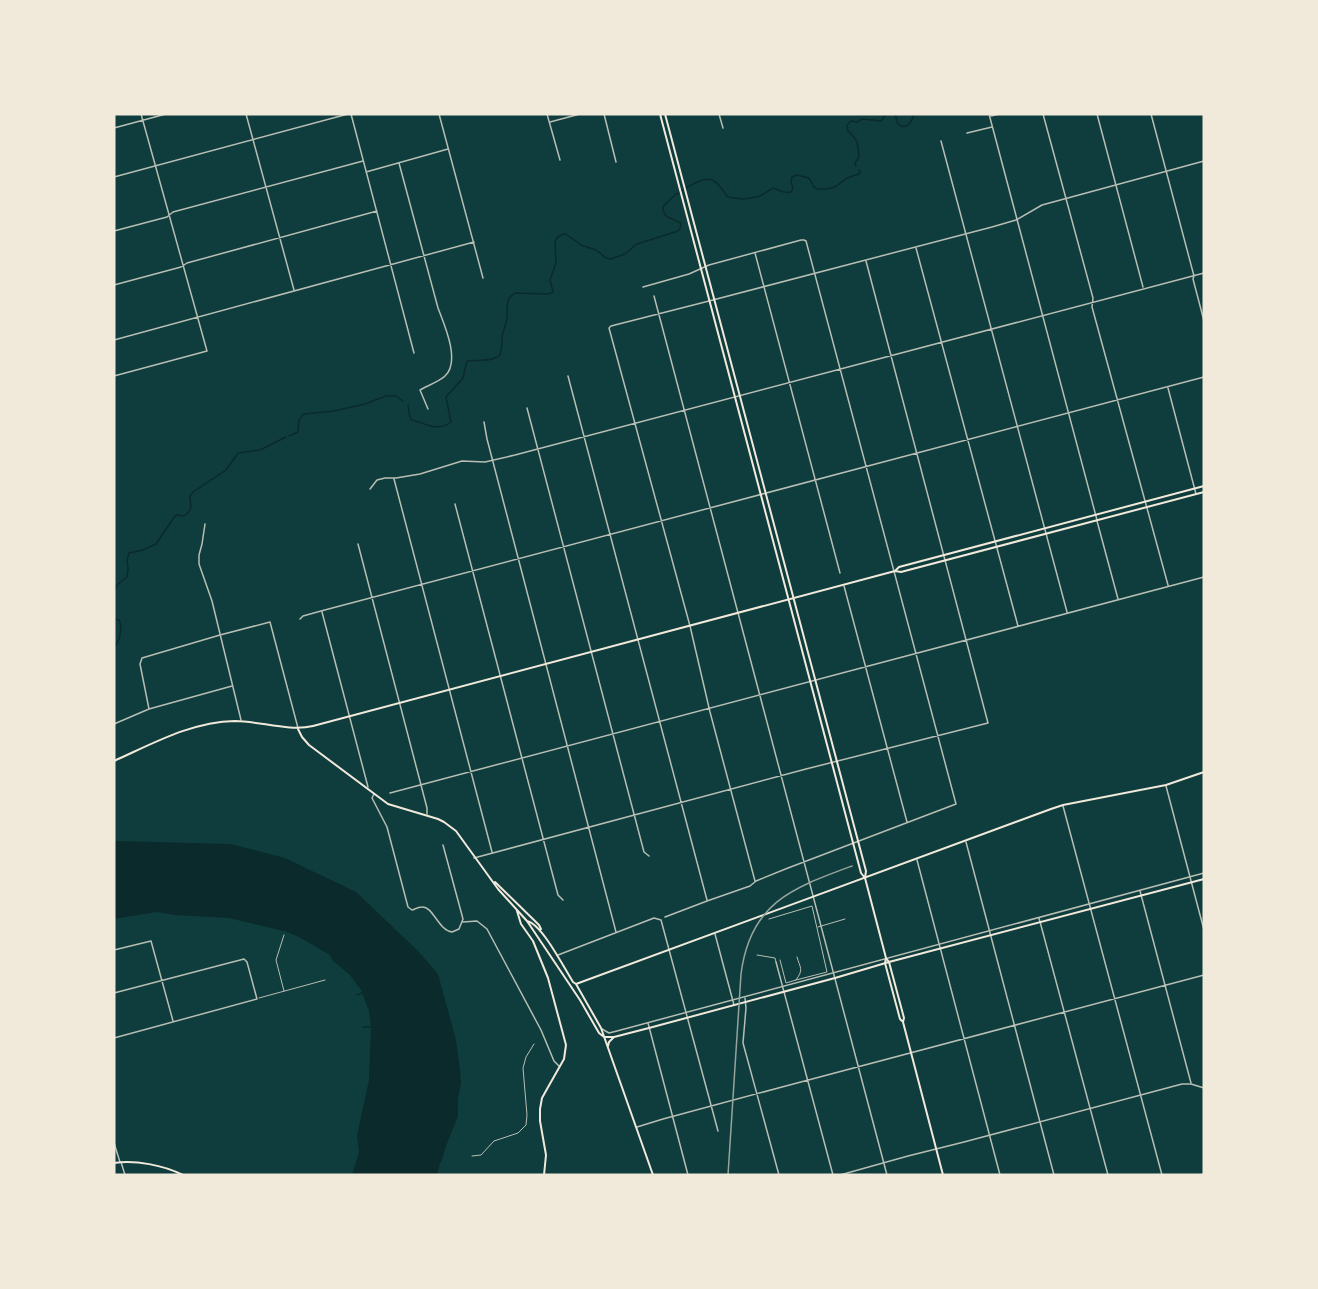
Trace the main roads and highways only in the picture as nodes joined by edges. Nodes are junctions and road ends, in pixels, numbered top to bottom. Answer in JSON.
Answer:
{"nodes":[{"id":1,"x":660,"y":114,"type":"edge"},
{"id":2,"x":665,"y":114,"type":"edge"},
{"id":3,"x":669,"y":139,"type":"junction"},
{"id":4,"x":699,"y":251,"type":"junction"},
{"id":5,"x":1204,"y":486,"type":"edge"},
{"id":6,"x":1204,"y":492,"type":"edge"},
{"id":7,"x":895,"y":571,"type":"junction"},
{"id":8,"x":794,"y":599,"type":"junction"},
{"id":9,"x":789,"y":600,"type":"junction"},
{"id":10,"x":298,"y":728,"type":"junction"},
{"id":11,"x":114,"y":761,"type":"edge"},
{"id":12,"x":1204,"y":772,"type":"edge"},
{"id":13,"x":490,"y":878,"type":"junction"},
{"id":14,"x":865,"y":878,"type":"junction"},
{"id":15,"x":1204,"y":879,"type":"edge"},
{"id":16,"x":516,"y":909,"type":"junction"},
{"id":17,"x":527,"y":921,"type":"junction"},
{"id":18,"x":524,"y":927,"type":"junction"},
{"id":19,"x":543,"y":934,"type":"junction"},
{"id":20,"x":886,"y":958,"type":"junction"},
{"id":21,"x":889,"y":962,"type":"junction"},
{"id":22,"x":885,"y":963,"type":"junction"},
{"id":23,"x":576,"y":984,"type":"junction"},
{"id":24,"x":580,"y":1000,"type":"junction"},
{"id":25,"x":903,"y":1022,"type":"junction"},
{"id":26,"x":604,"y":1036,"type":"junction"},
{"id":27,"x":614,"y":1037,"type":"junction"},
{"id":28,"x":608,"y":1047,"type":"junction"},
{"id":29,"x":114,"y":1163,"type":"edge"},
{"id":30,"x":183,"y":1175,"type":"edge"},
{"id":31,"x":544,"y":1175,"type":"edge"},
{"id":32,"x":653,"y":1175,"type":"edge"},
{"id":33,"x":943,"y":1175,"type":"edge"}],
"edges":[{"from":1,"to":3,"type":"main road"},
{"from":2,"to":3,"type":"main road"},
{"from":3,"to":4,"type":"main road"},
{"from":4,"to":8,"type":"main road"},
{"from":4,"to":9,"type":"main road"},
{"from":5,"to":7,"type":"main road"},
{"from":6,"to":7,"type":"main road"},
{"from":7,"to":8,"type":"main road"},
{"from":8,"to":9,"type":"main road"},
{"from":8,"to":14,"type":"main road"},
{"from":9,"to":10,"type":"main road"},
{"from":9,"to":14,"type":"main road"},
{"from":10,"to":11,"type":"main road"},
{"from":10,"to":13,"type":"main road"},
{"from":12,"to":14,"type":"main road"},
{"from":13,"to":16,"type":"main road"},
{"from":13,"to":19,"type":"main road"},
{"from":14,"to":20,"type":"main road"},
{"from":14,"to":23,"type":"main road"},
{"from":15,"to":21,"type":"main road"},
{"from":16,"to":17,"type":"main road"},
{"from":16,"to":18,"type":"main road"},
{"from":17,"to":18,"type":"main road"},
{"from":17,"to":19,"type":"main road"},
{"from":17,"to":24,"type":"main road"},
{"from":18,"to":31,"type":"main road"},
{"from":19,"to":23,"type":"main road"},
{"from":20,"to":21,"type":"main road"},
{"from":20,"to":22,"type":"main road"},
{"from":21,"to":22,"type":"main road"},
{"from":21,"to":25,"type":"main road"},
{"from":22,"to":25,"type":"main road"},
{"from":22,"to":27,"type":"main road"},
{"from":23,"to":24,"type":"main road"},
{"from":23,"to":26,"type":"main road"},
{"from":24,"to":26,"type":"main road"},
{"from":25,"to":33,"type":"main road"},
{"from":26,"to":27,"type":"main road"},
{"from":26,"to":28,"type":"main road"},
{"from":27,"to":28,"type":"main road"},
{"from":28,"to":32,"type":"main road"},
{"from":29,"to":30,"type":"main road"}]}
